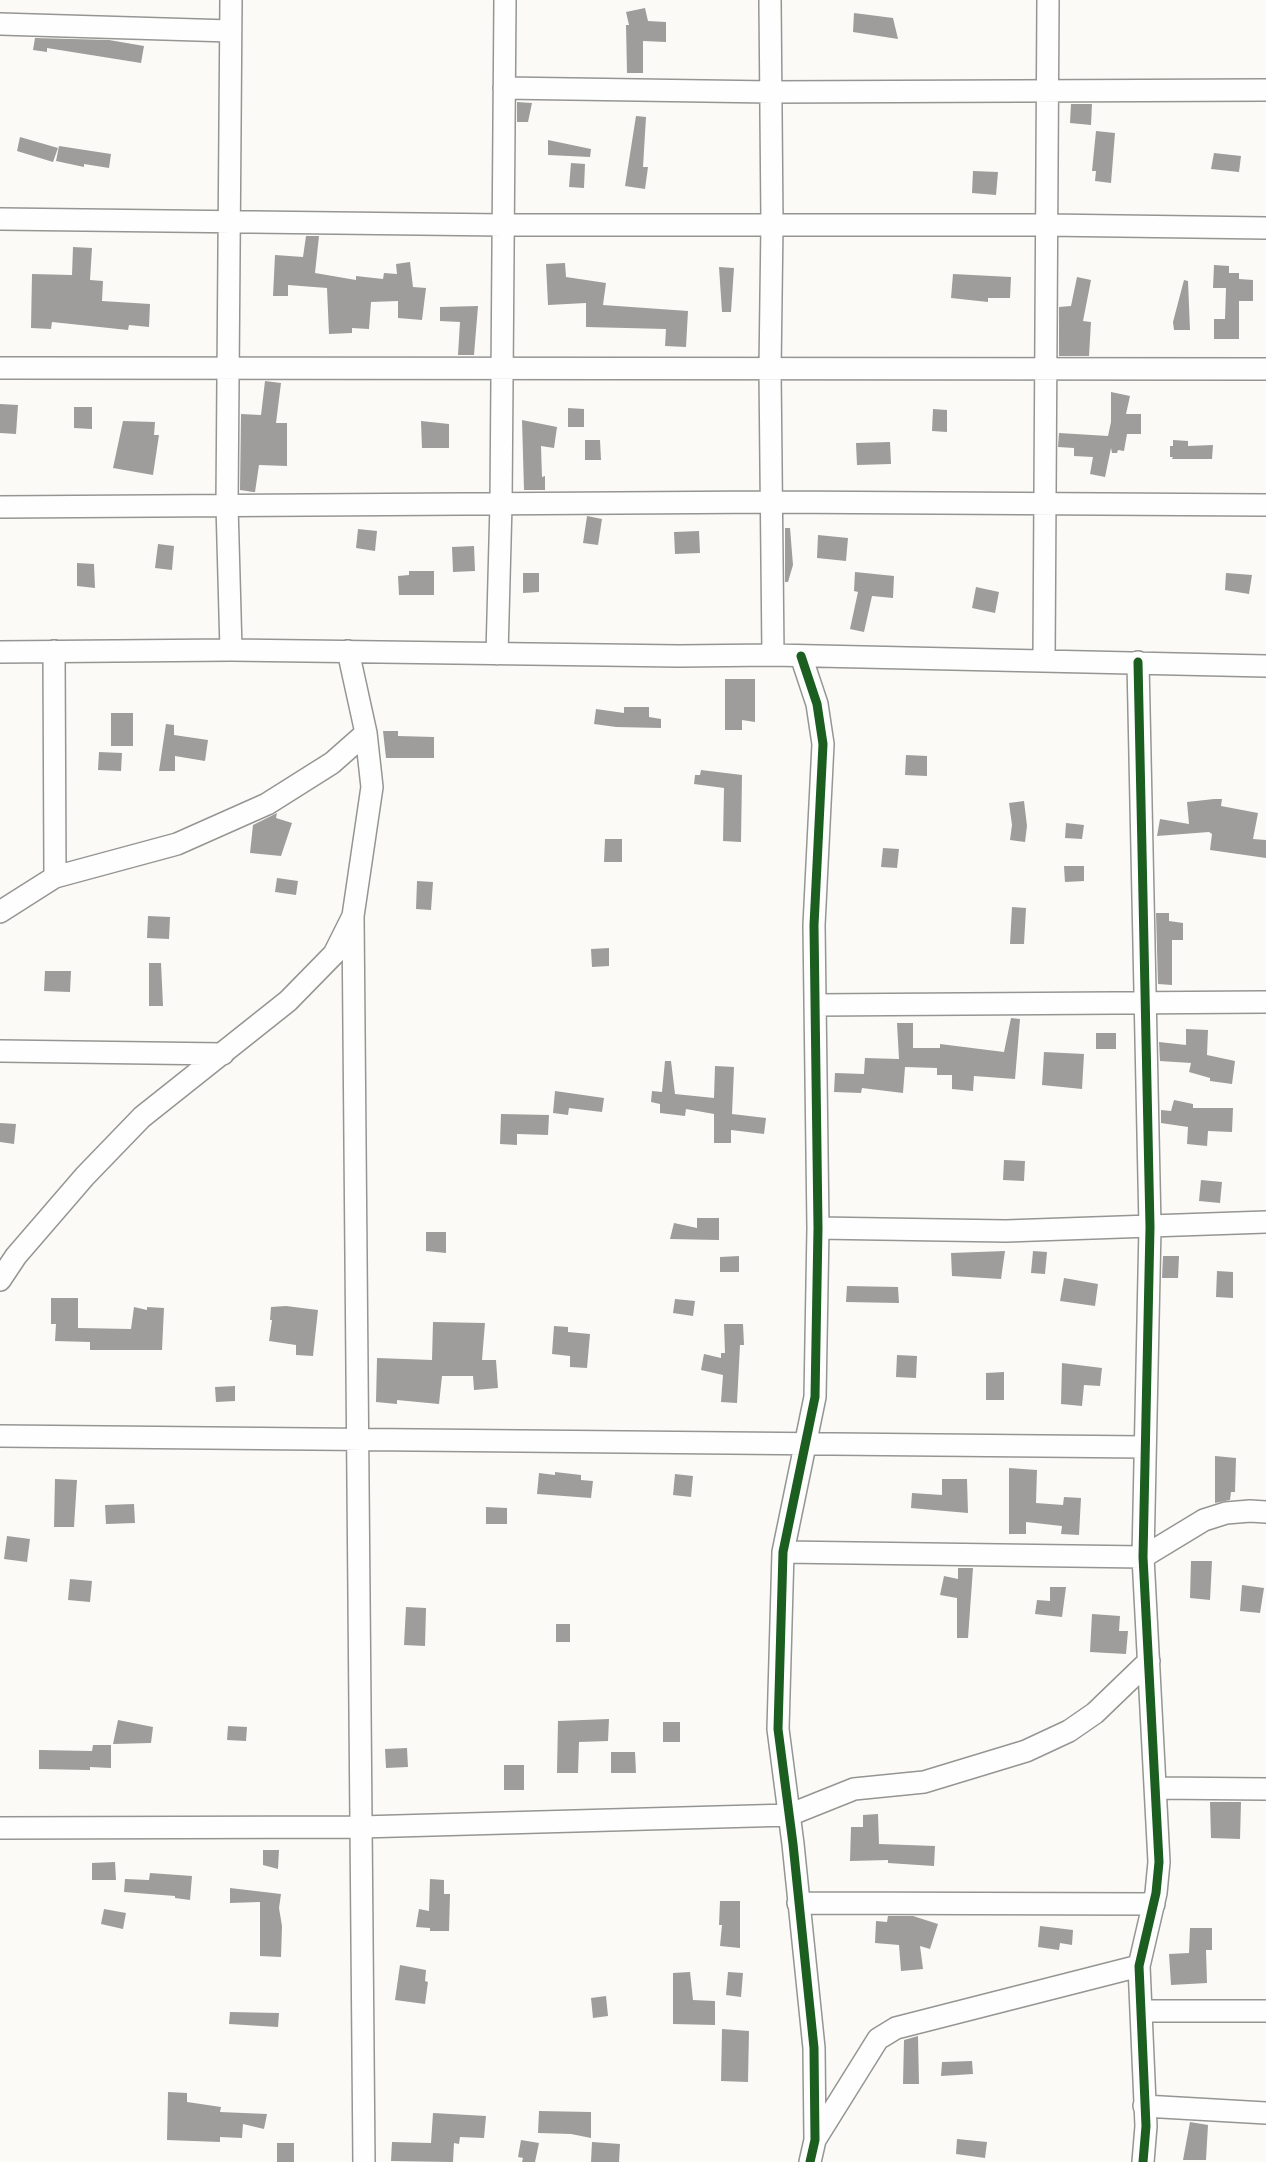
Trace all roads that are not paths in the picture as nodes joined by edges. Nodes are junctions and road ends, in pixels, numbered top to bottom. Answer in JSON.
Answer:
{"nodes":[{"id":1,"x":231,"y":0,"type":"edge"},
{"id":2,"x":505,"y":0,"type":"edge"},
{"id":3,"x":770,"y":0,"type":"edge"},
{"id":4,"x":1048,"y":0,"type":"edge"},
{"id":5,"x":0,"y":24,"type":"edge"},
{"id":6,"x":230,"y":31,"type":"junction"},
{"id":7,"x":504,"y":88,"type":"junction"},
{"id":8,"x":1048,"y":89,"type":"junction"},
{"id":9,"x":1266,"y":90,"type":"edge"},
{"id":10,"x":771,"y":92,"type":"junction"},
{"id":11,"x":0,"y":219,"type":"edge"},
{"id":12,"x":228,"y":222,"type":"junction"},
{"id":13,"x":772,"y":224,"type":"junction"},
{"id":14,"x":503,"y":225,"type":"junction"},
{"id":15,"x":1046,"y":225,"type":"junction"},
{"id":16,"x":1266,"y":228,"type":"edge"},
{"id":17,"x":227,"y":367,"type":"junction"},
{"id":18,"x":0,"y":368,"type":"edge"},
{"id":19,"x":502,"y":369,"type":"junction"},
{"id":20,"x":1047,"y":369,"type":"junction"},
{"id":21,"x":1266,"y":369,"type":"edge"},
{"id":22,"x":770,"y":370,"type":"junction"},
{"id":23,"x":773,"y":502,"type":"junction"},
{"id":24,"x":501,"y":504,"type":"junction"},
{"id":25,"x":227,"y":505,"type":"junction"},
{"id":26,"x":1044,"y":505,"type":"junction"},
{"id":27,"x":1266,"y":505,"type":"edge"},
{"id":28,"x":0,"y":507,"type":"edge"},
{"id":29,"x":231,"y":650,"type":"junction"},
{"id":30,"x":54,"y":651,"type":"junction"},
{"id":31,"x":348,"y":651,"type":"junction"},
{"id":32,"x":0,"y":652,"type":"edge"},
{"id":33,"x":497,"y":654,"type":"junction"},
{"id":34,"x":773,"y":655,"type":"junction"},
{"id":35,"x":802,"y":656,"type":"junction"},
{"id":36,"x":1044,"y":660,"type":"junction"},
{"id":37,"x":1138,"y":662,"type":"junction"},
{"id":38,"x":1266,"y":666,"type":"edge"},
{"id":39,"x":366,"y":733,"type":"junction"},
{"id":40,"x":55,"y":877,"type":"junction"},
{"id":41,"x":0,"y":912,"type":"edge"},
{"id":42,"x":353,"y":916,"type":"junction"},
{"id":43,"x":1144,"y":1002,"type":"junction"},
{"id":44,"x":1266,"y":1002,"type":"edge"},
{"id":45,"x":815,"y":1005,"type":"junction"},
{"id":46,"x":0,"y":1051,"type":"edge"},
{"id":47,"x":223,"y":1054,"type":"junction"},
{"id":48,"x":1266,"y":1222,"type":"edge"},
{"id":49,"x":1150,"y":1227,"type":"junction"},
{"id":50,"x":818,"y":1228,"type":"junction"},
{"id":51,"x":0,"y":1280,"type":"edge"},
{"id":52,"x":0,"y":1436,"type":"edge"},
{"id":53,"x":358,"y":1441,"type":"junction"},
{"id":54,"x":805,"y":1442,"type":"junction"},
{"id":55,"x":1146,"y":1447,"type":"junction"},
{"id":56,"x":1266,"y":1512,"type":"edge"},
{"id":57,"x":783,"y":1552,"type":"junction"},
{"id":58,"x":1143,"y":1557,"type":"junction"},
{"id":59,"x":1149,"y":1661,"type":"junction"},
{"id":60,"x":1156,"y":1788,"type":"junction"},
{"id":61,"x":1266,"y":1789,"type":"edge"},
{"id":62,"x":789,"y":1815,"type":"junction"},
{"id":63,"x":361,"y":1827,"type":"junction"},
{"id":64,"x":0,"y":1828,"type":"edge"},
{"id":65,"x":799,"y":1903,"type":"junction"},
{"id":66,"x":1154,"y":1904,"type":"junction"},
{"id":67,"x":1139,"y":1966,"type":"junction"},
{"id":68,"x":1142,"y":2011,"type":"junction"},
{"id":69,"x":1266,"y":2011,"type":"edge"},
{"id":70,"x":1144,"y":2106,"type":"junction"},
{"id":71,"x":1266,"y":2113,"type":"edge"},
{"id":72,"x":815,"y":2140,"type":"junction"},
{"id":73,"x":364,"y":2162,"type":"edge"},
{"id":74,"x":810,"y":2162,"type":"edge"},
{"id":75,"x":1143,"y":2162,"type":"edge"}],
"edges":[{"from":1,"to":6,"type":"street"},
{"from":2,"to":7,"type":"street"},
{"from":3,"to":10,"type":"street"},
{"from":4,"to":8,"type":"street"},
{"from":5,"to":6,"type":"street"},
{"from":6,"to":12,"type":"street"},
{"from":7,"to":10,"type":"street"},
{"from":7,"to":14,"type":"street"},
{"from":8,"to":9,"type":"street"},
{"from":8,"to":10,"type":"street"},
{"from":8,"to":15,"type":"street"},
{"from":10,"to":13,"type":"street"},
{"from":11,"to":12,"type":"street"},
{"from":12,"to":14,"type":"street"},
{"from":12,"to":17,"type":"street"},
{"from":13,"to":14,"type":"street"},
{"from":13,"to":15,"type":"street"},
{"from":13,"to":22,"type":"street"},
{"from":14,"to":19,"type":"street"},
{"from":15,"to":16,"type":"street"},
{"from":15,"to":20,"type":"street"},
{"from":17,"to":18,"type":"street"},
{"from":17,"to":19,"type":"street"},
{"from":17,"to":25,"type":"street"},
{"from":19,"to":22,"type":"street"},
{"from":19,"to":24,"type":"street"},
{"from":20,"to":21,"type":"street"},
{"from":20,"to":22,"type":"street"},
{"from":20,"to":26,"type":"street"},
{"from":22,"to":23,"type":"street"},
{"from":23,"to":24,"type":"street"},
{"from":23,"to":26,"type":"street"},
{"from":23,"to":34,"type":"street"},
{"from":24,"to":25,"type":"street"},
{"from":24,"to":33,"type":"street"},
{"from":25,"to":28,"type":"street"},
{"from":25,"to":29,"type":"street"},
{"from":26,"to":27,"type":"street"},
{"from":26,"to":36,"type":"street"},
{"from":29,"to":30,"type":"street"},
{"from":29,"to":31,"type":"street"},
{"from":30,"to":32,"type":"street"},
{"from":30,"to":40,"type":"street"},
{"from":31,"to":33,"type":"street"},
{"from":31,"to":39,"type":"street"},
{"from":33,"to":34,"type":"street"},
{"from":34,"to":35,"type":"street"},
{"from":35,"to":36,"type":"street"},
{"from":35,"to":45,"type":"street"},
{"from":36,"to":37,"type":"street"},
{"from":37,"to":38,"type":"street"},
{"from":37,"to":43,"type":"street"},
{"from":39,"to":40,"type":"street"},
{"from":39,"to":42,"type":"street"},
{"from":40,"to":41,"type":"street"},
{"from":42,"to":47,"type":"street"},
{"from":42,"to":53,"type":"street"},
{"from":43,"to":44,"type":"street"},
{"from":43,"to":45,"type":"street"},
{"from":43,"to":49,"type":"street"},
{"from":45,"to":50,"type":"street"},
{"from":46,"to":47,"type":"street"},
{"from":47,"to":51,"type":"street"},
{"from":48,"to":49,"type":"street"},
{"from":49,"to":50,"type":"street"},
{"from":49,"to":55,"type":"street"},
{"from":50,"to":54,"type":"street"},
{"from":52,"to":53,"type":"street"},
{"from":53,"to":54,"type":"street"},
{"from":53,"to":63,"type":"street"},
{"from":54,"to":55,"type":"street"},
{"from":54,"to":57,"type":"street"},
{"from":55,"to":58,"type":"street"},
{"from":56,"to":58,"type":"street"},
{"from":57,"to":58,"type":"street"},
{"from":57,"to":62,"type":"street"},
{"from":58,"to":59,"type":"street"},
{"from":59,"to":60,"type":"street"},
{"from":59,"to":62,"type":"street"},
{"from":60,"to":61,"type":"street"},
{"from":60,"to":66,"type":"street"},
{"from":62,"to":63,"type":"street"},
{"from":62,"to":65,"type":"street"},
{"from":63,"to":64,"type":"street"},
{"from":63,"to":73,"type":"street"},
{"from":65,"to":66,"type":"street"},
{"from":65,"to":72,"type":"street"},
{"from":66,"to":67,"type":"street"},
{"from":67,"to":68,"type":"street"},
{"from":67,"to":72,"type":"street"},
{"from":68,"to":69,"type":"street"},
{"from":68,"to":70,"type":"street"},
{"from":70,"to":71,"type":"street"},
{"from":70,"to":75,"type":"street"},
{"from":72,"to":74,"type":"street"}]}
